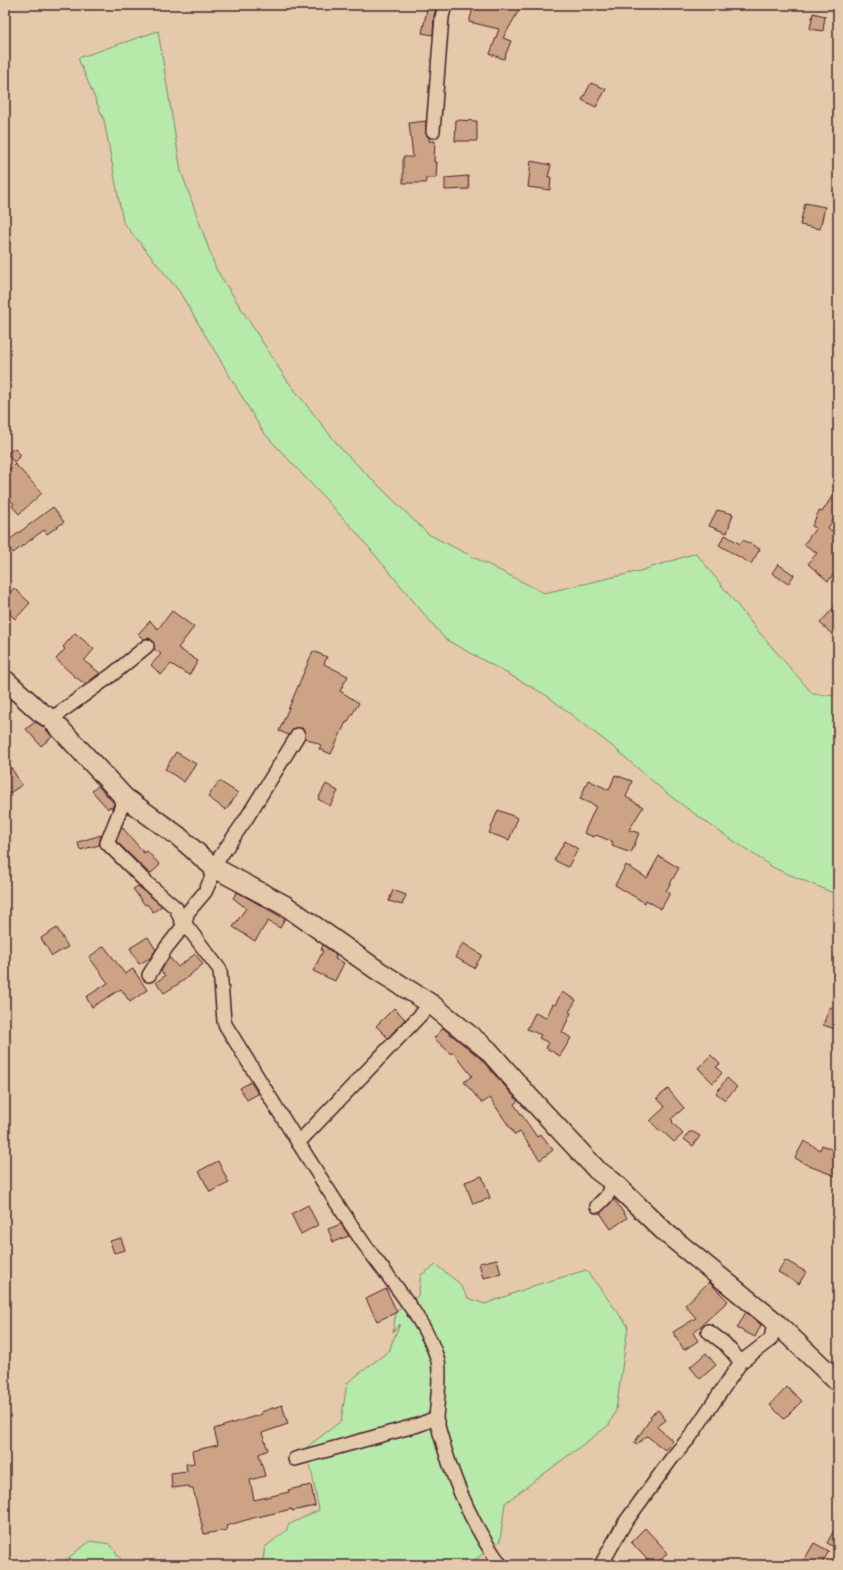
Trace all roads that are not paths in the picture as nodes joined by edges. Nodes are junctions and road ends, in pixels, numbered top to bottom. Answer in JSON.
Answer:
{"nodes":[{"id":1,"x":445,"y":5,"type":"edge"},
{"id":2,"x":433,"y":131,"type":"dead end"},
{"id":3,"x":147,"y":646,"type":"dead end"},
{"id":4,"x":5,"y":680,"type":"edge"},
{"id":5,"x":51,"y":719,"type":"junction"},
{"id":6,"x":298,"y":735,"type":"dead end"},
{"id":7,"x":126,"y":798,"type":"junction"},
{"id":8,"x":212,"y":867,"type":"junction"},
{"id":9,"x":183,"y":922,"type":"junction"},
{"id":10,"x":149,"y":975,"type":"dead end"},
{"id":11,"x":431,"y":1004,"type":"junction"},
{"id":12,"x":298,"y":1143,"type":"junction"},
{"id":13,"x":612,"y":1182,"type":"junction"},
{"id":14,"x":597,"y":1206,"type":"dead end"},
{"id":15,"x":774,"y":1322,"type":"junction"},
{"id":16,"x":708,"y":1331,"type":"dead end"},
{"id":17,"x":741,"y":1362,"type":"junction"},
{"id":18,"x":838,"y":1382,"type":"edge"},
{"id":19,"x":436,"y":1418,"type":"junction"},
{"id":20,"x":295,"y":1459,"type":"dead end"},
{"id":21,"x":501,"y":1565,"type":"edge"},
{"id":22,"x":601,"y":1565,"type":"edge"}],
"edges":[{"from":1,"to":2,"type":"street"},
{"from":3,"to":5,"type":"street"},
{"from":4,"to":5,"type":"street"},
{"from":5,"to":7,"type":"street"},
{"from":6,"to":8,"type":"street"},
{"from":7,"to":8,"type":"street"},
{"from":7,"to":9,"type":"street"},
{"from":8,"to":9,"type":"street"},
{"from":8,"to":11,"type":"street"},
{"from":9,"to":10,"type":"street"},
{"from":9,"to":12,"type":"street"},
{"from":11,"to":12,"type":"street"},
{"from":11,"to":13,"type":"street"},
{"from":12,"to":19,"type":"street"},
{"from":13,"to":14,"type":"street"},
{"from":13,"to":15,"type":"street"},
{"from":15,"to":17,"type":"street"},
{"from":15,"to":18,"type":"street"},
{"from":16,"to":17,"type":"street"},
{"from":17,"to":22,"type":"street"},
{"from":19,"to":20,"type":"street"},
{"from":19,"to":21,"type":"street"}]}
